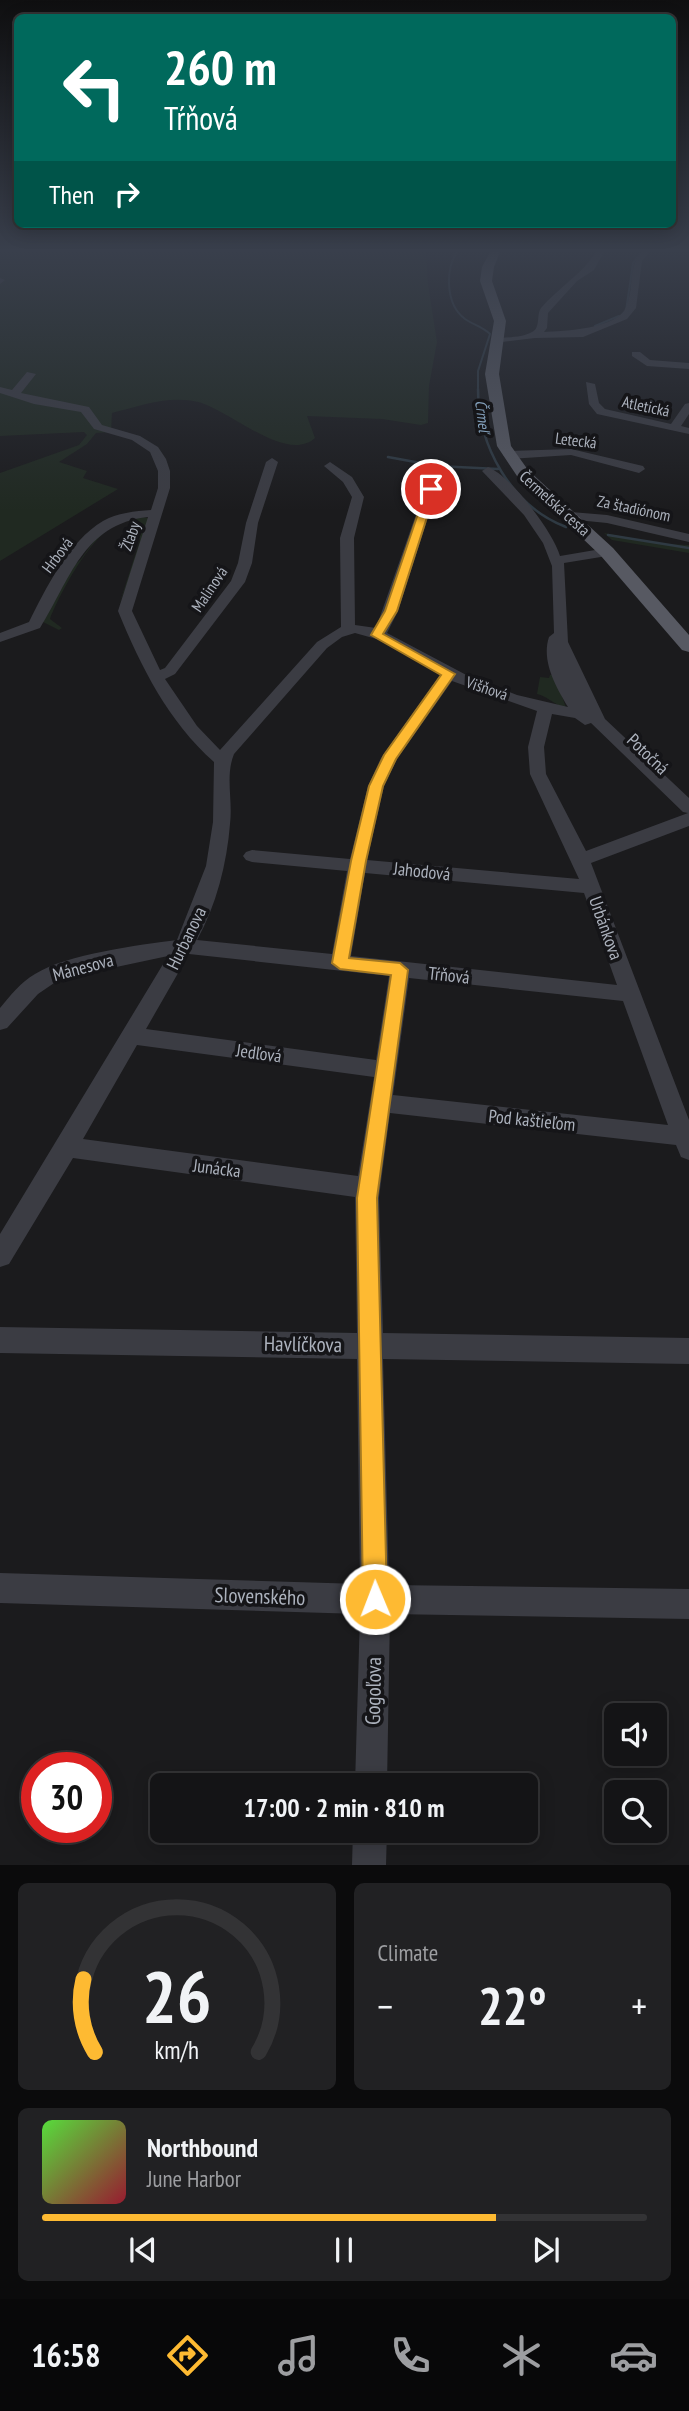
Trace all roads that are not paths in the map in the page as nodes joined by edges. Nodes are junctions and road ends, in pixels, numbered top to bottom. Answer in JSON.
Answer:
{"nodes":[{"id":1,"x":498,"y":337,"type":"edge"},
{"id":2,"x":523,"y":337,"type":"edge"},
{"id":3,"x":498,"y":341,"type":"junction"},
{"id":4,"x":636,"y":354,"type":"dead end"},
{"id":5,"x":689,"y":366,"type":"edge"},
{"id":6,"x":31,"y":374,"type":"dead end"},
{"id":7,"x":590,"y":384,"type":"dead end"},
{"id":8,"x":0,"y":390,"type":"edge"},
{"id":9,"x":14,"y":395,"type":"junction"},
{"id":10,"x":689,"y":406,"type":"edge"},
{"id":11,"x":675,"y":427,"type":"junction"},
{"id":12,"x":689,"y":431,"type":"edge"},
{"id":13,"x":509,"y":454,"type":"junction"},
{"id":14,"x":272,"y":462,"type":"dead end"},
{"id":15,"x":330,"y":467,"type":"dead end"},
{"id":16,"x":639,"y":469,"type":"dead end"},
{"id":17,"x":488,"y":471,"type":"dead end"},
{"id":18,"x":431,"y":489,"type":"dead end"},
{"id":19,"x":157,"y":513,"type":"junction"},
{"id":20,"x":570,"y":516,"type":"junction"},
{"id":21,"x":689,"y":538,"type":"edge"},
{"id":22,"x":607,"y":552,"type":"junction"},
{"id":23,"x":555,"y":561,"type":"junction"},
{"id":24,"x":348,"y":629,"type":"junction"},
{"id":25,"x":377,"y":635,"type":"junction"},
{"id":26,"x":0,"y":638,"type":"edge"},
{"id":27,"x":689,"y":646,"type":"edge"},
{"id":28,"x":449,"y":674,"type":"junction"},
{"id":29,"x":157,"y":677,"type":"junction"},
{"id":30,"x":546,"y":708,"type":"junction"},
{"id":31,"x":587,"y":714,"type":"junction"},
{"id":32,"x":223,"y":761,"type":"junction"},
{"id":33,"x":689,"y":817,"type":"edge"},
{"id":34,"x":252,"y":856,"type":"dead end"},
{"id":35,"x":581,"y":860,"type":"junction"},
{"id":36,"x":357,"y":865,"type":"junction"},
{"id":37,"x":591,"y":887,"type":"junction"},
{"id":38,"x":184,"y":946,"type":"junction"},
{"id":39,"x":340,"y":963,"type":"junction"},
{"id":40,"x":400,"y":970,"type":"junction"},
{"id":41,"x":631,"y":994,"type":"junction"},
{"id":42,"x":0,"y":1022,"type":"edge"},
{"id":43,"x":132,"y":1036,"type":"junction"},
{"id":44,"x":385,"y":1070,"type":"junction"},
{"id":45,"x":381,"y":1103,"type":"junction"},
{"id":46,"x":687,"y":1143,"type":"edge"},
{"id":47,"x":67,"y":1147,"type":"junction"},
{"id":48,"x":368,"y":1188,"type":"junction"},
{"id":49,"x":0,"y":1256,"type":"edge"},
{"id":50,"x":0,"y":1340,"type":"edge"},
{"id":51,"x":371,"y":1345,"type":"junction"},
{"id":52,"x":689,"y":1351,"type":"edge"},
{"id":53,"x":0,"y":1588,"type":"edge"},
{"id":54,"x":375,"y":1599,"type":"junction"},
{"id":55,"x":689,"y":1604,"type":"edge"},
{"id":56,"x":371,"y":1773,"type":"edge"},
{"id":57,"x":370,"y":1843,"type":"edge"},
{"id":58,"x":369,"y":1865,"type":"edge"}],
"edges":[{"from":1,"to":3,"type":"main road","name":"Čermeľská cesta"},
{"from":2,"to":3,"type":"street"},
{"from":3,"to":13,"type":"main road","name":"Čermeľská cesta"},
{"from":4,"to":5,"type":"street"},
{"from":6,"to":9,"type":"street"},
{"from":7,"to":11,"type":"street","name":"Atletická"},
{"from":8,"to":9,"type":"street","name":"Žľaby"},
{"from":9,"to":19,"type":"street","name":"Žľaby"},
{"from":10,"to":11,"type":"street","name":"Atletická"},
{"from":11,"to":12,"type":"street","name":"Atletická"},
{"from":13,"to":16,"type":"street","name":"Letecká"},
{"from":13,"to":20,"type":"main road","name":"Čermeľská cesta"},
{"from":14,"to":29,"type":"street","name":"Malinová"},
{"from":15,"to":24,"type":"street"},
{"from":17,"to":23,"type":"street"},
{"from":18,"to":25,"type":"street"},
{"from":19,"to":26,"type":"street","name":"Hrbová"},
{"from":19,"to":29,"type":"street","name":"Žľaby"},
{"from":20,"to":21,"type":"street","name":"Za štadiónom"},
{"from":20,"to":22,"type":"main road","name":"Čermeľská cesta"},
{"from":22,"to":23,"type":"street"},
{"from":22,"to":27,"type":"main road","name":"Čermeľská cesta"},
{"from":23,"to":31,"type":"street"},
{"from":24,"to":25,"type":"street","name":"Višňová"},
{"from":24,"to":32,"type":"street"},
{"from":25,"to":28,"type":"street","name":"Višňová"},
{"from":28,"to":30,"type":"street","name":"Višňová"},
{"from":28,"to":36,"type":"street"},
{"from":29,"to":32,"type":"street","name":"Žľaby"},
{"from":30,"to":31,"type":"street","name":"Višňová"},
{"from":30,"to":35,"type":"street","name":"Urbánkova"},
{"from":31,"to":33,"type":"street","name":"Potočná"},
{"from":32,"to":38,"type":"street","name":"Hurbanova"},
{"from":33,"to":35,"type":"street"},
{"from":34,"to":36,"type":"street","name":"Jahodová"},
{"from":35,"to":37,"type":"street","name":"Urbánkova"},
{"from":36,"to":37,"type":"street","name":"Jahodová"},
{"from":36,"to":39,"type":"street"},
{"from":37,"to":41,"type":"street","name":"Urbánkova"},
{"from":38,"to":39,"type":"street","name":"Tŕňová"},
{"from":38,"to":42,"type":"street","name":"Mánesova"},
{"from":38,"to":43,"type":"street","name":"Hurbanova"},
{"from":39,"to":40,"type":"street","name":"Tŕňová"},
{"from":40,"to":41,"type":"street","name":"Tŕňová"},
{"from":40,"to":44,"type":"street","name":"Gogoľova"},
{"from":41,"to":46,"type":"street","name":"Urbánkova"},
{"from":43,"to":44,"type":"street","name":"Jedľová"},
{"from":43,"to":47,"type":"street","name":"Hurbanova"},
{"from":44,"to":45,"type":"street","name":"Gogoľova"},
{"from":45,"to":46,"type":"street","name":"Pod kaštieľom"},
{"from":45,"to":48,"type":"street","name":"Gogoľova"},
{"from":47,"to":48,"type":"street","name":"Junácka"},
{"from":47,"to":49,"type":"street","name":"Hurbanova"},
{"from":48,"to":51,"type":"street","name":"Gogoľova"},
{"from":50,"to":51,"type":"street","name":"Havlíčkova"},
{"from":51,"to":52,"type":"street","name":"Havlíčkova"},
{"from":51,"to":54,"type":"street","name":"Gogoľova"},
{"from":53,"to":54,"type":"street","name":"Slovenského"},
{"from":54,"to":55,"type":"street","name":"Slovenského"},
{"from":54,"to":56,"type":"street","name":"Gogoľova"},
{"from":57,"to":58,"type":"street"}]}
